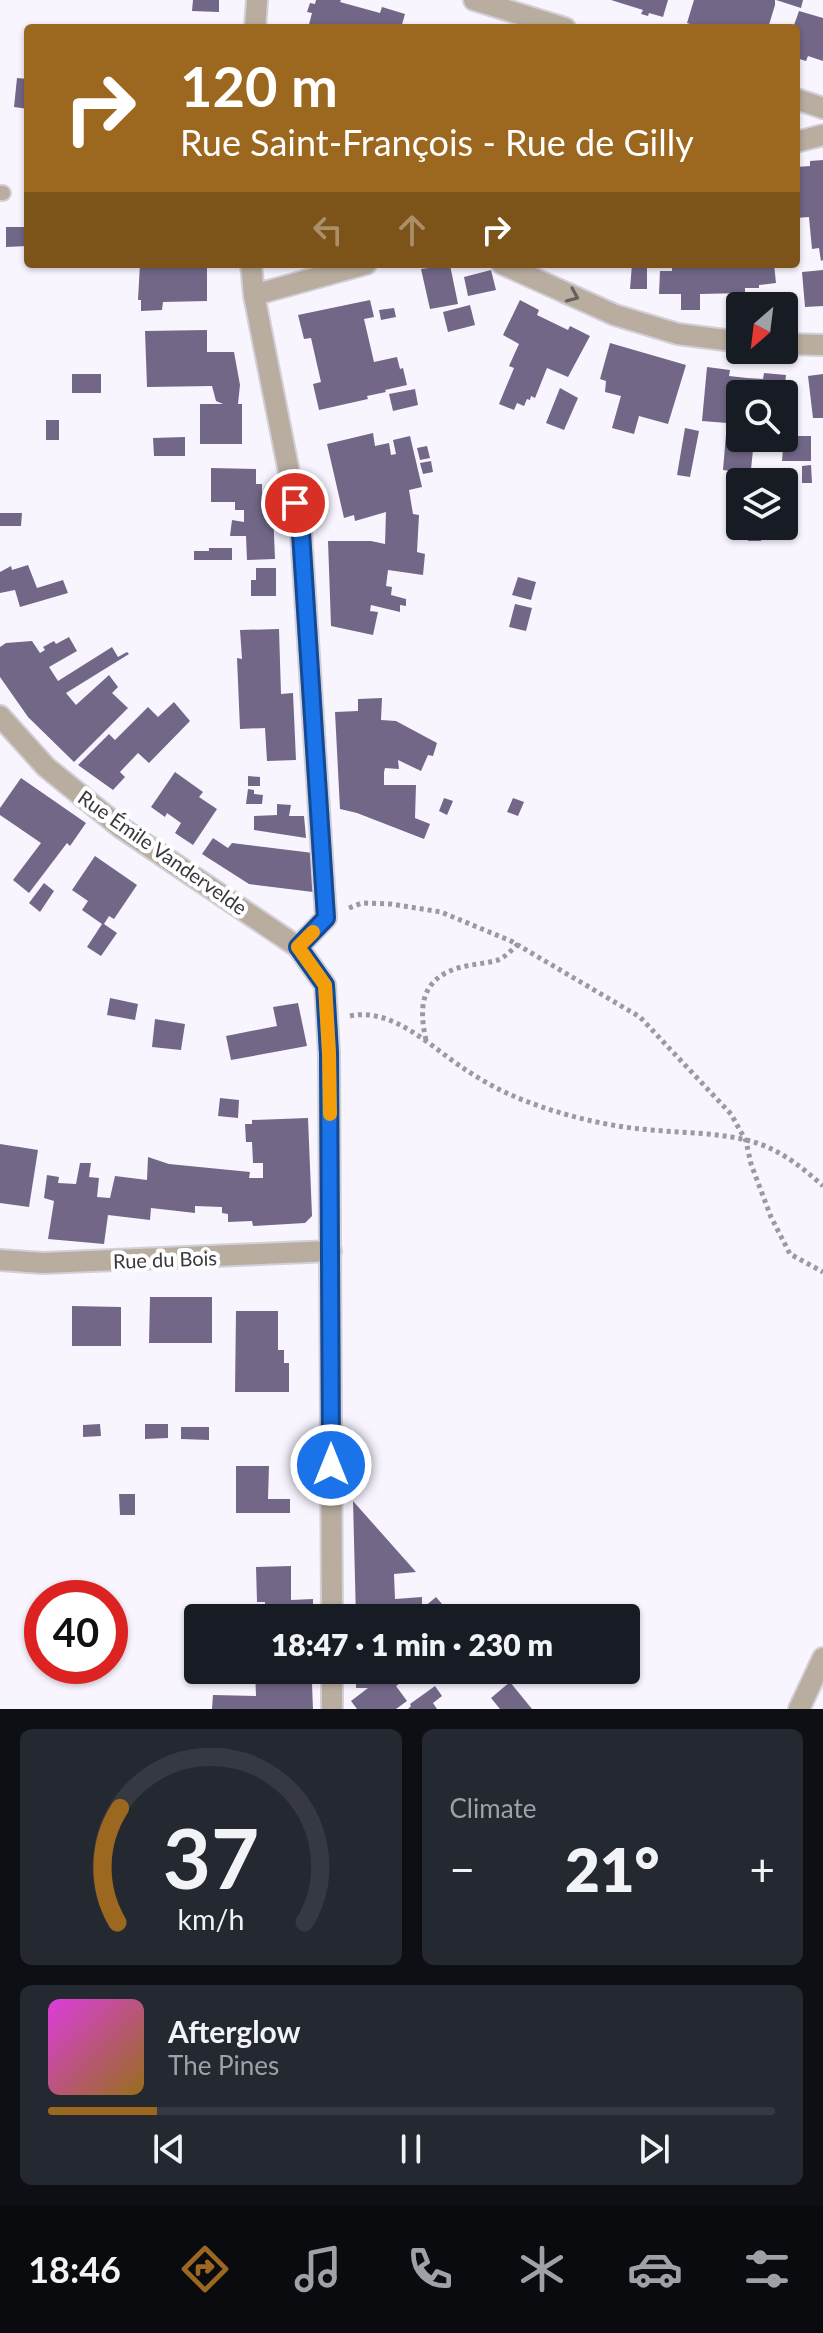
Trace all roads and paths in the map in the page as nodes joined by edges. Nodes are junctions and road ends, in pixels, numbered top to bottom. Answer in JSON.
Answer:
{"nodes":[{"id":1,"x":257,"y":0,"type":"edge"},
{"id":2,"x":474,"y":0,"type":"edge"},
{"id":3,"x":255,"y":24,"type":"edge"},
{"id":4,"x":552,"y":24,"type":"edge"},
{"id":5,"x":800,"y":100,"type":"edge"},
{"id":6,"x":823,"y":108,"type":"edge"},
{"id":7,"x":823,"y":135,"type":"edge"},
{"id":8,"x":800,"y":141,"type":"edge"},
{"id":9,"x":251,"y":268,"type":"edge"},
{"id":10,"x":352,"y":268,"type":"edge"},
{"id":11,"x":511,"y":268,"type":"edge"},
{"id":12,"x":254,"y":295,"type":"junction"},
{"id":13,"x":726,"y":340,"type":"edge"},
{"id":14,"x":798,"y":344,"type":"edge"},
{"id":15,"x":823,"y":345,"type":"edge"},
{"id":16,"x":0,"y":716,"type":"edge"},
{"id":17,"x":326,"y":918,"type":"junction"},
{"id":18,"x":518,"y":944,"type":"junction"},
{"id":19,"x":298,"y":947,"type":"junction"},
{"id":20,"x":327,"y":1021,"type":"junction"},
{"id":21,"x":427,"y":1041,"type":"junction"},
{"id":22,"x":746,"y":1141,"type":"junction"},
{"id":23,"x":823,"y":1186,"type":"edge"},
{"id":24,"x":331,"y":1251,"type":"junction"},
{"id":25,"x":0,"y":1260,"type":"edge"},
{"id":26,"x":823,"y":1272,"type":"edge"},
{"id":27,"x":332,"y":1604,"type":"edge"},
{"id":28,"x":823,"y":1658,"type":"edge"},
{"id":29,"x":332,"y":1684,"type":"edge"},
{"id":30,"x":332,"y":1709,"type":"edge"},
{"id":31,"x":799,"y":1709,"type":"edge"}],
"edges":[{"from":1,"to":3,"type":"street"},
{"from":2,"to":4,"type":"street"},
{"from":5,"to":6,"type":"street"},
{"from":7,"to":8,"type":"street"},
{"from":9,"to":12,"type":"street"},
{"from":10,"to":12,"type":"street"},
{"from":11,"to":13,"type":"street","one_way":true},
{"from":12,"to":17,"type":"street"},
{"from":14,"to":15,"type":"street"},
{"from":16,"to":19,"type":"street","name":"Rue Émile Vandervelde"},
{"from":17,"to":18,"type":"path"},
{"from":17,"to":19,"type":"street"},
{"from":18,"to":21,"type":"path"},
{"from":18,"to":22,"type":"path"},
{"from":19,"to":20,"type":"street"},
{"from":20,"to":21,"type":"path"},
{"from":20,"to":24,"type":"street"},
{"from":21,"to":22,"type":"path"},
{"from":22,"to":23,"type":"path"},
{"from":22,"to":26,"type":"path"},
{"from":24,"to":25,"type":"street","name":"Rue du Bois"},
{"from":24,"to":27,"type":"street"},
{"from":28,"to":31,"type":"street"},
{"from":29,"to":30,"type":"street"}]}
